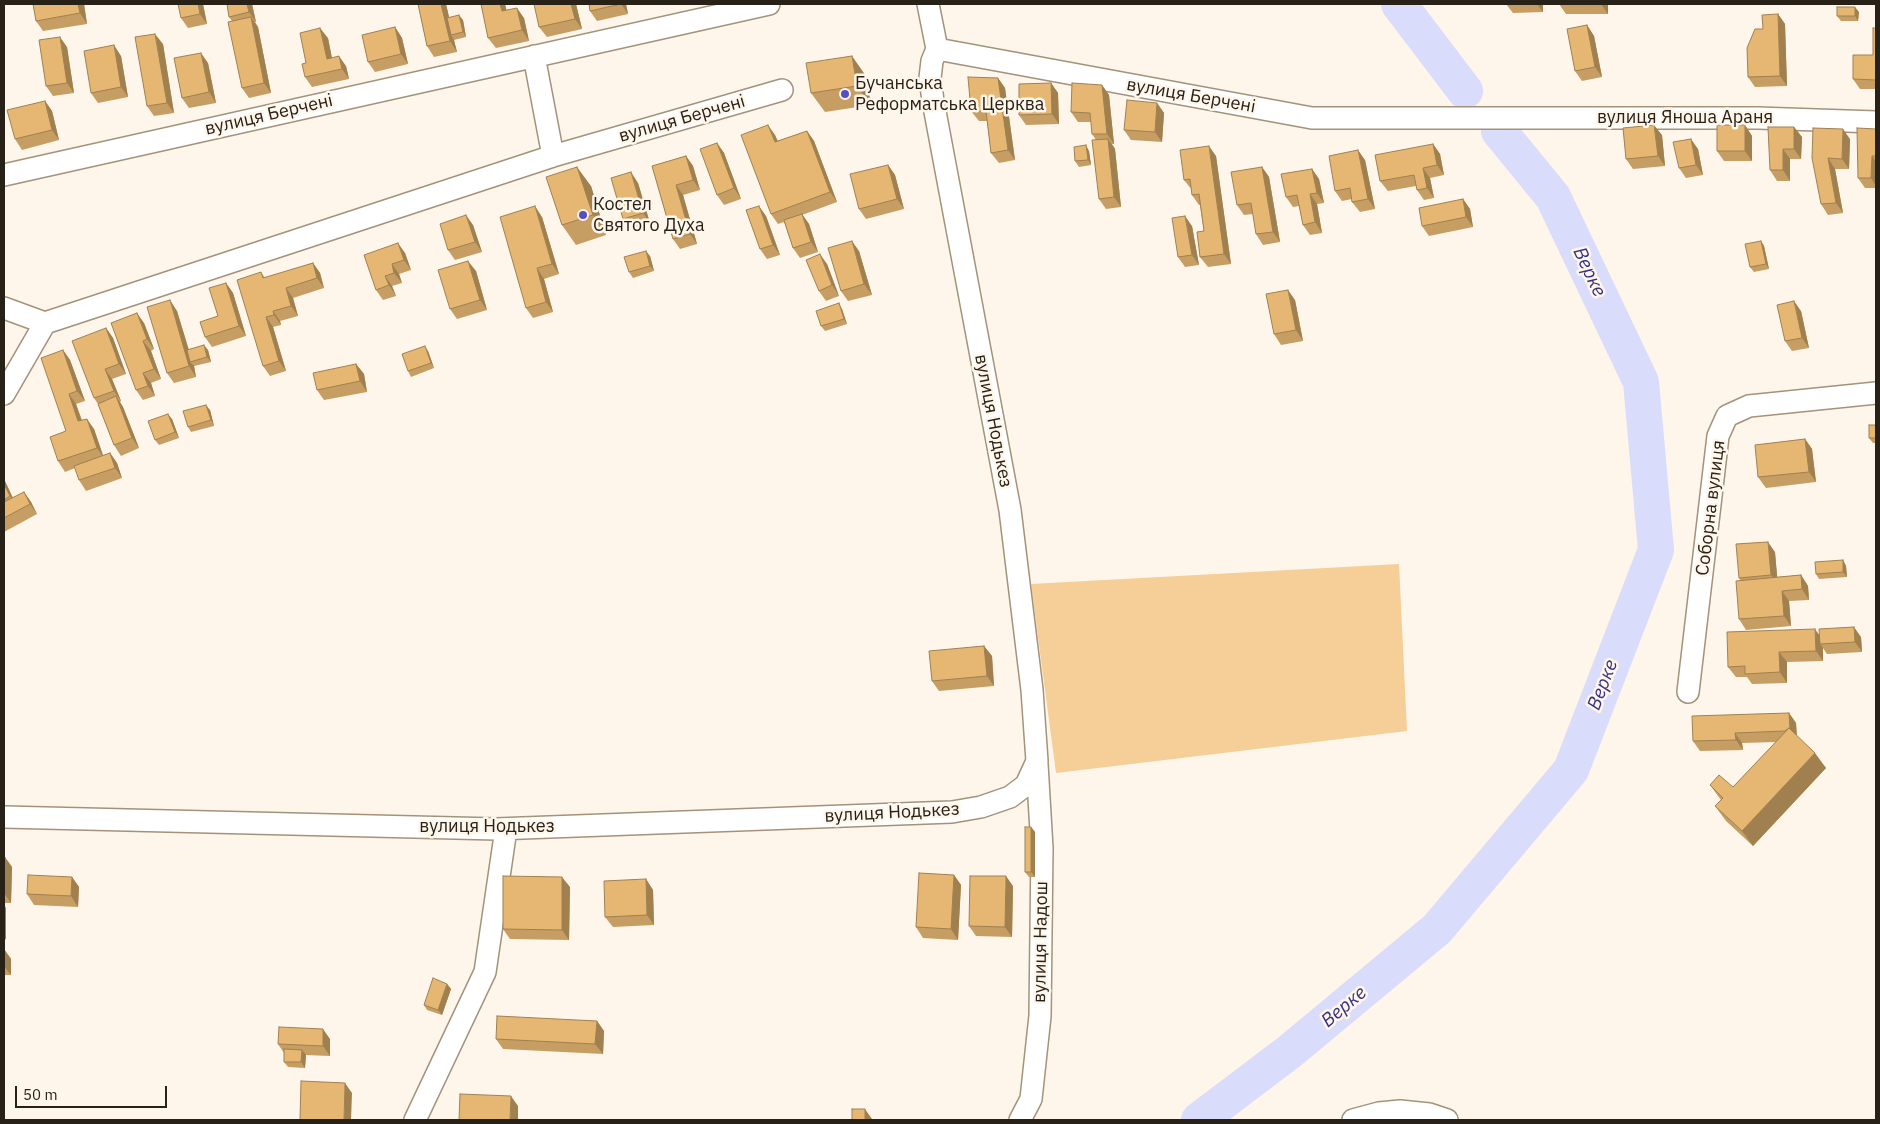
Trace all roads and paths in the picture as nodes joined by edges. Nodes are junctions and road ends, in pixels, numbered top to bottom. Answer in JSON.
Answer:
{"nodes":[{"id":1,"x":770,"y":4,"type":"edge"},
{"id":2,"x":928,"y":4,"type":"edge"},
{"id":3,"x":937,"y":50,"type":"junction"},
{"id":4,"x":534,"y":56,"type":"junction"},
{"id":5,"x":782,"y":90,"type":"dead end"},
{"id":6,"x":1493,"y":118,"type":"joint"},
{"id":7,"x":1876,"y":122,"type":"edge"},
{"id":8,"x":553,"y":156,"type":"junction"},
{"id":9,"x":4,"y":175,"type":"edge"},
{"id":10,"x":4,"y":308,"type":"edge"},
{"id":11,"x":45,"y":323,"type":"junction"},
{"id":12,"x":1876,"y":393,"type":"edge"},
{"id":13,"x":4,"y":394,"type":"edge"},
{"id":14,"x":1688,"y":692,"type":"dead end"},
{"id":15,"x":1037,"y":761,"type":"junction"},
{"id":16,"x":4,"y":817,"type":"edge"},
{"id":17,"x":506,"y":829,"type":"junction"},
{"id":18,"x":415,"y":1120,"type":"edge"},
{"id":19,"x":1020,"y":1120,"type":"edge"},
{"id":20,"x":1353,"y":1120,"type":"edge"},
{"id":21,"x":1447,"y":1120,"type":"edge"}],
"edges":[{"from":1,"to":4,"type":"street","name":"вулиця Берчені"},
{"from":2,"to":3,"type":"street"},
{"from":3,"to":6,"type":"street","name":"вулиця Берчені"},
{"from":3,"to":15,"type":"street","name":"вулиця Нодькез"},
{"from":4,"to":8,"type":"street"},
{"from":4,"to":9,"type":"street","name":"вулиця Берчені"},
{"from":5,"to":8,"type":"street","name":"вулиця Берчені"},
{"from":6,"to":7,"type":"street","name":"вулиця Яноша Араня"},
{"from":8,"to":11,"type":"street","name":"вулиця Берчені"},
{"from":10,"to":11,"type":"street"},
{"from":11,"to":13,"type":"street"},
{"from":12,"to":14,"type":"street","name":"Соборна вулиця"},
{"from":15,"to":17,"type":"street","name":"вулиця Нодькез"},
{"from":15,"to":19,"type":"street","name":"вулиця Надош"},
{"from":16,"to":17,"type":"street","name":"вулиця Нодькез"},
{"from":17,"to":18,"type":"street"},
{"from":20,"to":21,"type":"street"}]}
